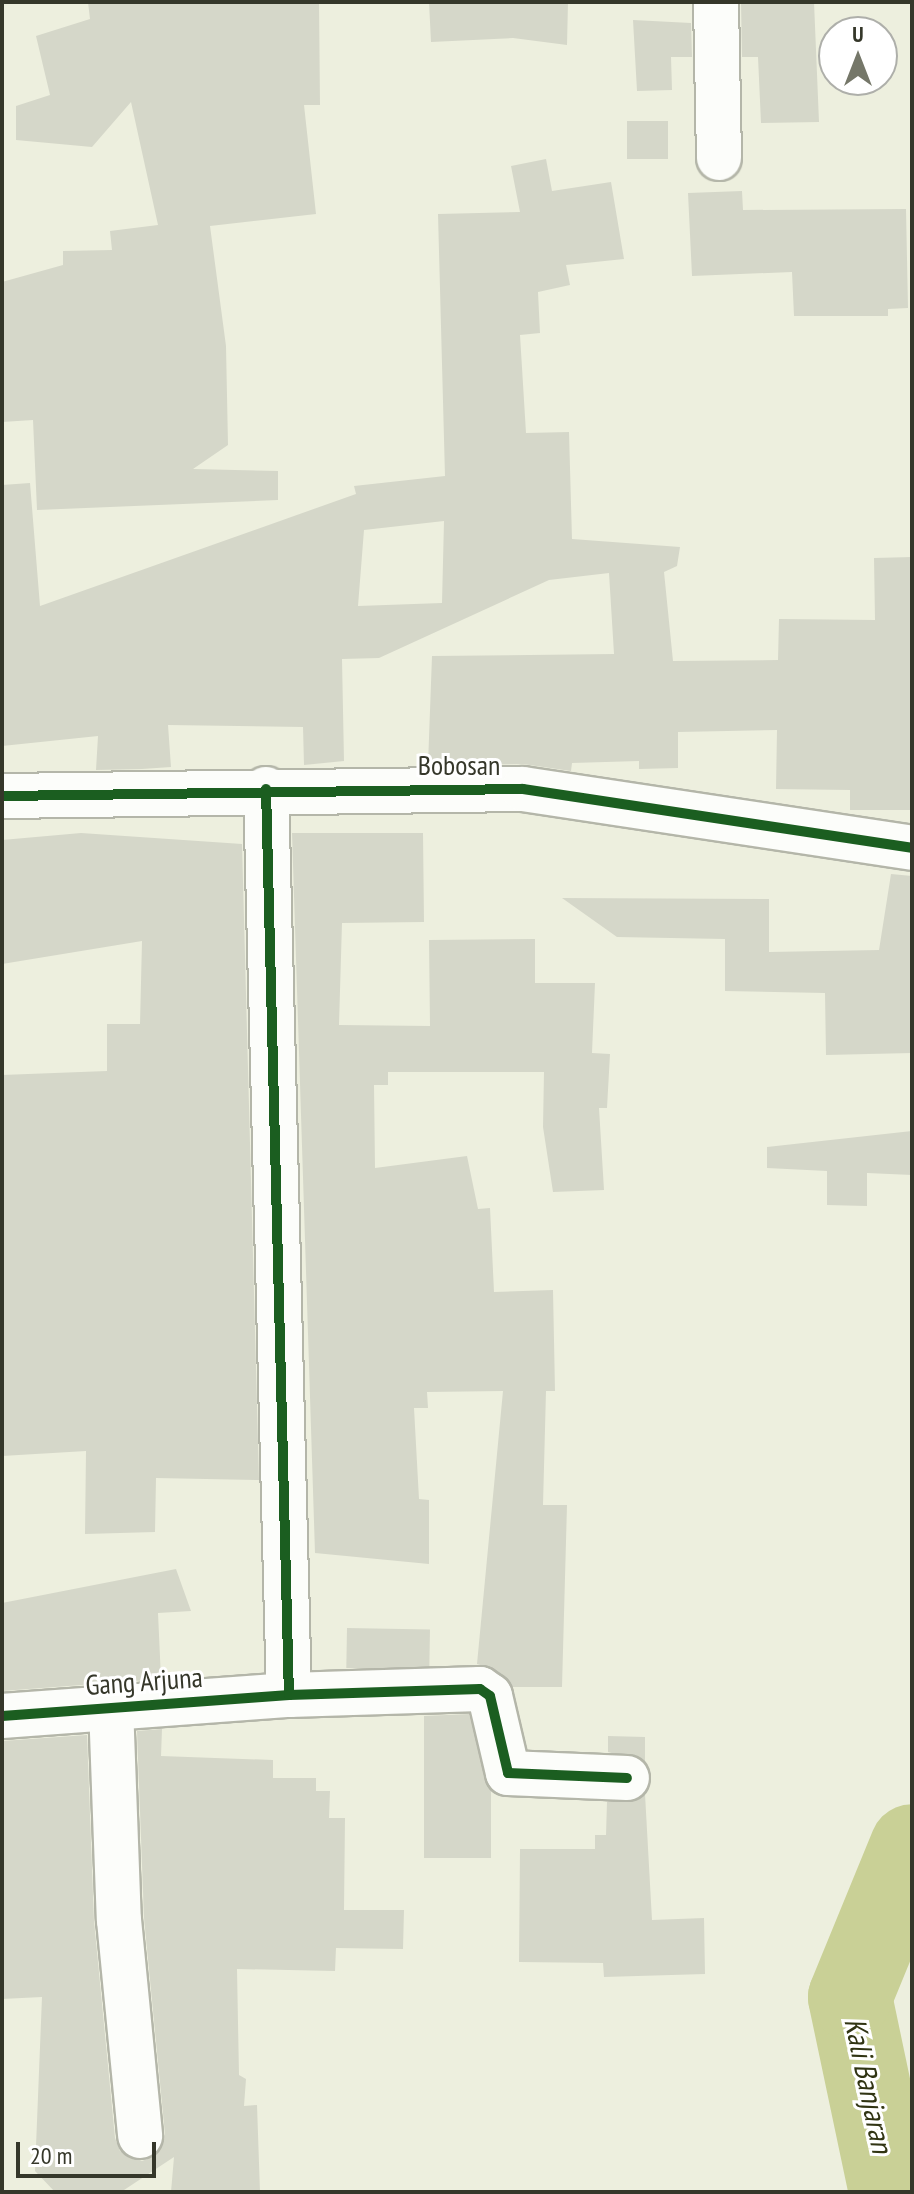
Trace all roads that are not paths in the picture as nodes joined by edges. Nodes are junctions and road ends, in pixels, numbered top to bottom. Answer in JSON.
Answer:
{"nodes":[{"id":1,"x":716,"y":2,"type":"edge"},
{"id":2,"x":719,"y":158,"type":"dead end"},
{"id":3,"x":266,"y":789,"type":"junction"},
{"id":4,"x":2,"y":796,"type":"edge"},
{"id":5,"x":912,"y":848,"type":"edge"},
{"id":6,"x":289,"y":1695,"type":"junction"},
{"id":7,"x":111,"y":1706,"type":"junction"},
{"id":8,"x":2,"y":1716,"type":"edge"},
{"id":9,"x":627,"y":1778,"type":"dead end"},
{"id":10,"x":140,"y":2136,"type":"dead end"}],
"edges":[{"from":1,"to":2,"type":"street"},
{"from":3,"to":4,"type":"street","name":"Bobosan"},
{"from":3,"to":5,"type":"street","name":"Bobosan"},
{"from":3,"to":6,"type":"street"},
{"from":6,"to":7,"type":"street","name":"Gang Arjuna"},
{"from":6,"to":9,"type":"street","name":"Gang Arjuna"},
{"from":7,"to":8,"type":"street","name":"Gang Arjuna"},
{"from":7,"to":10,"type":"street"}]}
